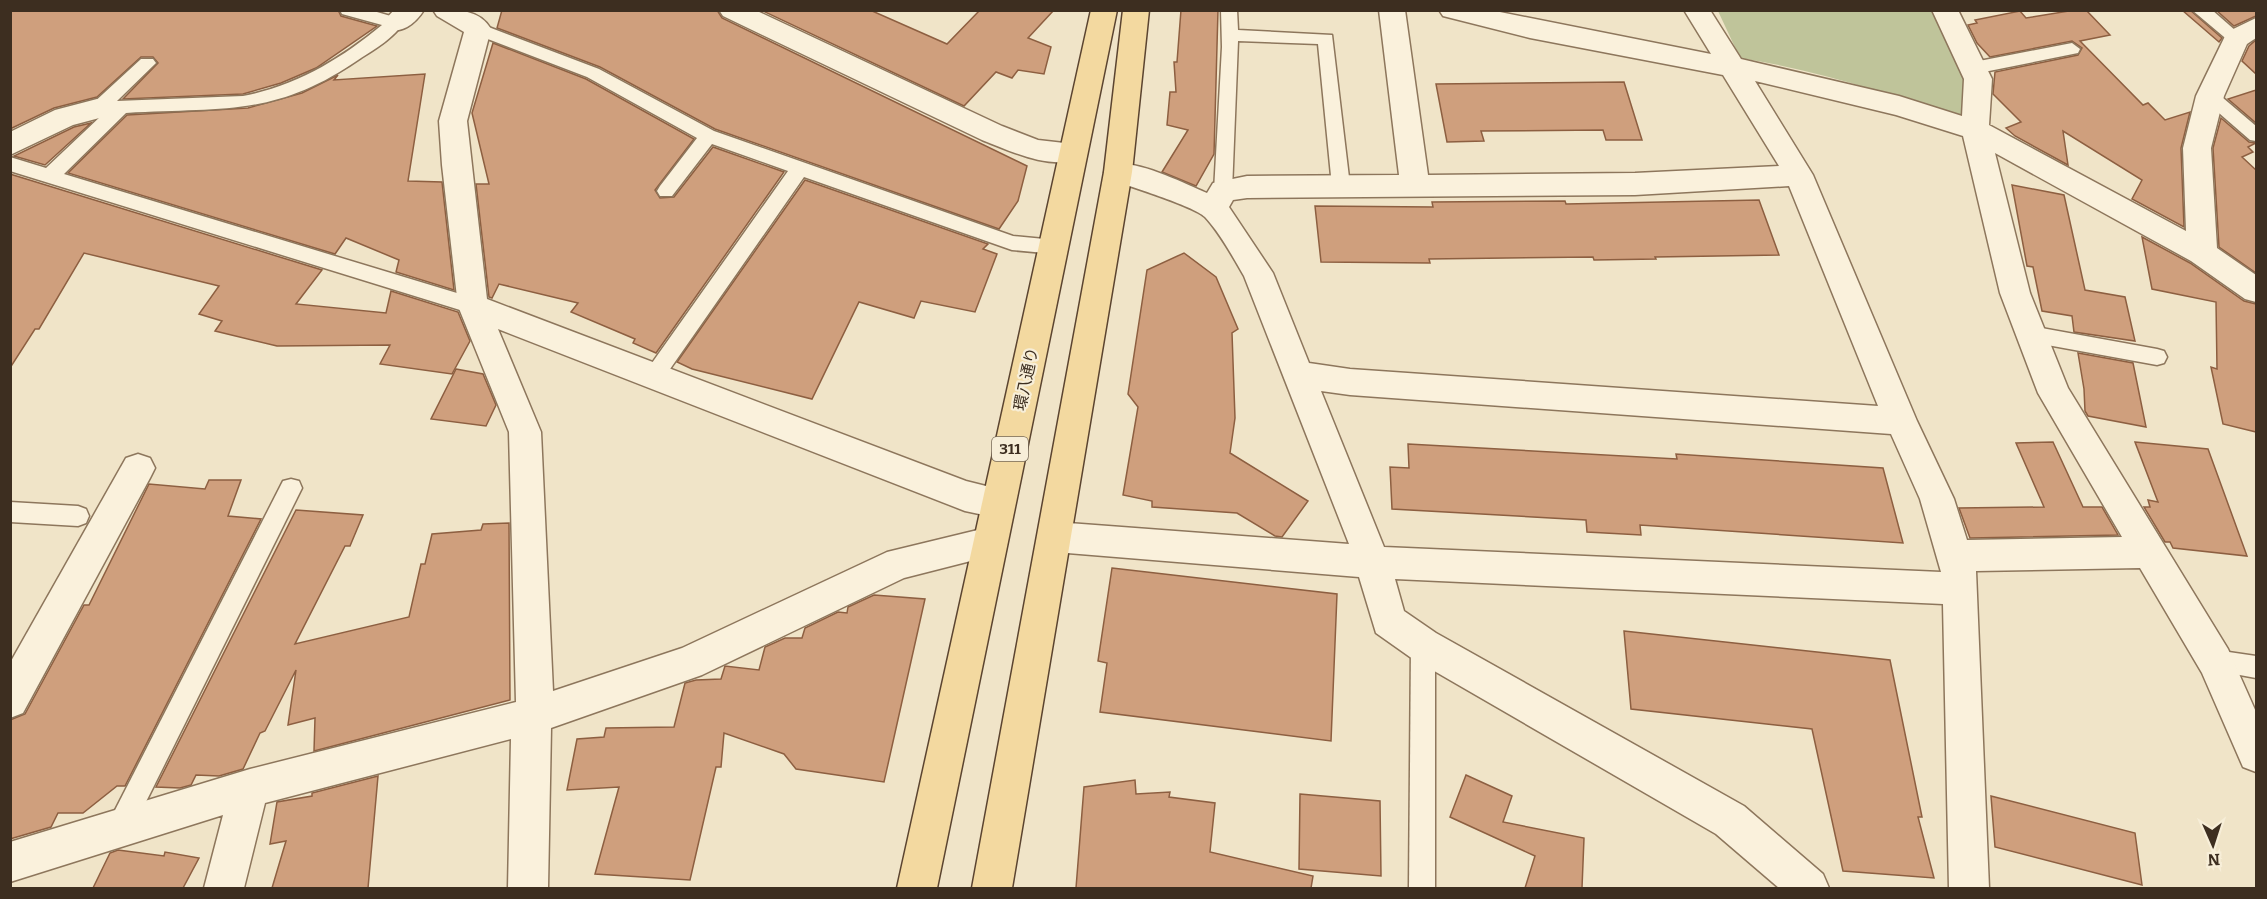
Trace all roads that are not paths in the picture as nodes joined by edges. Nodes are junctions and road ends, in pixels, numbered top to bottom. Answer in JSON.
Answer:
{"nodes":[{"id":1,"x":348,"y":10,"type":"edge"},
{"id":2,"x":446,"y":10,"type":"edge"},
{"id":3,"x":732,"y":10,"type":"edge"},
{"id":4,"x":1104,"y":10,"type":"edge"},
{"id":5,"x":1136,"y":10,"type":"edge"},
{"id":6,"x":1229,"y":10,"type":"edge"},
{"id":7,"x":1392,"y":10,"type":"edge"},
{"id":8,"x":1452,"y":10,"type":"edge"},
{"id":9,"x":1697,"y":10,"type":"edge"},
{"id":10,"x":1945,"y":10,"type":"edge"},
{"id":11,"x":2200,"y":10,"type":"edge"},
{"id":12,"x":403,"y":16,"type":"edge"},
{"id":13,"x":1516,"y":18,"type":"edge"},
{"id":14,"x":478,"y":29,"type":"junction"},
{"id":15,"x":2246,"y":33,"type":"edge"},
{"id":16,"x":1230,"y":35,"type":"junction"},
{"id":17,"x":2073,"y":49,"type":"dead end"},
{"id":18,"x":147,"y":63,"type":"dead end"},
{"id":19,"x":1732,"y":68,"type":"junction"},
{"id":20,"x":1974,"y":68,"type":"junction"},
{"id":21,"x":2210,"y":96,"type":"junction"},
{"id":22,"x":110,"y":107,"type":"junction"},
{"id":23,"x":1975,"y":130,"type":"junction"},
{"id":24,"x":2256,"y":135,"type":"edge"},
{"id":25,"x":708,"y":136,"type":"junction"},
{"id":26,"x":10,"y":146,"type":"edge"},
{"id":27,"x":1072,"y":152,"type":"junction"},
{"id":28,"x":10,"y":164,"type":"edge"},
{"id":29,"x":800,"y":170,"type":"junction"},
{"id":30,"x":1118,"y":172,"type":"junction"},
{"id":31,"x":1798,"y":175,"type":"junction"},
{"id":32,"x":51,"y":176,"type":"junction"},
{"id":33,"x":1341,"y":186,"type":"junction"},
{"id":34,"x":1415,"y":186,"type":"junction"},
{"id":35,"x":666,"y":191,"type":"dead end"},
{"id":36,"x":1219,"y":200,"type":"junction"},
{"id":37,"x":1055,"y":248,"type":"junction"},
{"id":38,"x":2202,"y":253,"type":"junction"},
{"id":39,"x":2256,"y":290,"type":"edge"},
{"id":40,"x":473,"y":306,"type":"junction"},
{"id":41,"x":2031,"y":334,"type":"junction"},
{"id":42,"x":2157,"y":357,"type":"dead end"},
{"id":43,"x":1298,"y":374,"type":"junction"},
{"id":44,"x":654,"y":376,"type":"junction"},
{"id":45,"x":1901,"y":421,"type":"junction"},
{"id":46,"x":138,"y":468,"type":"dead end"},
{"id":47,"x":291,"y":488,"type":"dead end"},
{"id":48,"x":998,"y":504,"type":"junction"},
{"id":49,"x":10,"y":512,"type":"edge"},
{"id":50,"x":78,"y":516,"type":"dead end"},
{"id":51,"x":1055,"y":537,"type":"junction"},
{"id":52,"x":990,"y":542,"type":"junction"},
{"id":53,"x":2148,"y":552,"type":"junction"},
{"id":54,"x":1954,"y":556,"type":"junction"},
{"id":55,"x":1373,"y":562,"type":"junction"},
{"id":56,"x":1960,"y":589,"type":"junction"},
{"id":57,"x":1423,"y":645,"type":"junction"},
{"id":58,"x":2216,"y":662,"type":"junction"},
{"id":59,"x":2256,"y":667,"type":"edge"},
{"id":60,"x":10,"y":700,"type":"edge"},
{"id":61,"x":535,"y":715,"type":"junction"},
{"id":62,"x":2256,"y":754,"type":"edge"},
{"id":63,"x":250,"y":788,"type":"junction"},
{"id":64,"x":119,"y":829,"type":"junction"},
{"id":65,"x":10,"y":862,"type":"edge"},
{"id":66,"x":224,"y":888,"type":"edge"},
{"id":67,"x":528,"y":888,"type":"edge"},
{"id":68,"x":917,"y":888,"type":"edge"},
{"id":69,"x":992,"y":888,"type":"edge"},
{"id":70,"x":1422,"y":888,"type":"edge"},
{"id":71,"x":1808,"y":888,"type":"edge"},
{"id":72,"x":1969,"y":888,"type":"edge"}],
"edges":[{"from":1,"to":12,"type":"lane"},
{"from":2,"to":14,"type":"street"},
{"from":3,"to":27,"type":"street"},
{"from":4,"to":27,"type":"main road","name":"環八通り","number":"311"},
{"from":5,"to":30,"type":"main road"},
{"from":6,"to":16,"type":"lane"},
{"from":7,"to":34,"type":"street"},
{"from":8,"to":13,"type":"street"},
{"from":9,"to":19,"type":"street"},
{"from":10,"to":20,"type":"street"},
{"from":11,"to":15,"type":"lane"},
{"from":12,"to":22,"type":"lane"},
{"from":13,"to":19,"type":"street"},
{"from":14,"to":25,"type":"lane"},
{"from":14,"to":40,"type":"street"},
{"from":15,"to":21,"type":"street"},
{"from":16,"to":33,"type":"lane"},
{"from":16,"to":36,"type":"lane"},
{"from":17,"to":20,"type":"lane"},
{"from":18,"to":22,"type":"lane"},
{"from":19,"to":23,"type":"street"},
{"from":19,"to":31,"type":"street"},
{"from":20,"to":23,"type":"street"},
{"from":21,"to":24,"type":"lane"},
{"from":21,"to":38,"type":"street"},
{"from":22,"to":26,"type":"street"},
{"from":22,"to":32,"type":"lane"},
{"from":23,"to":38,"type":"street"},
{"from":23,"to":41,"type":"street"},
{"from":25,"to":29,"type":"lane"},
{"from":25,"to":35,"type":"lane"},
{"from":27,"to":37,"type":"main road","name":"環八通り","number":"311"},
{"from":28,"to":32,"type":"lane"},
{"from":29,"to":37,"type":"lane"},
{"from":29,"to":44,"type":"lane"},
{"from":30,"to":36,"type":"street"},
{"from":30,"to":51,"type":"main road"},
{"from":31,"to":34,"type":"street"},
{"from":31,"to":45,"type":"street"},
{"from":32,"to":40,"type":"lane"},
{"from":33,"to":34,"type":"street"},
{"from":33,"to":36,"type":"street"},
{"from":36,"to":43,"type":"street"},
{"from":37,"to":48,"type":"main road","name":"環八通り","number":"311"},
{"from":38,"to":39,"type":"street"},
{"from":40,"to":44,"type":"street"},
{"from":40,"to":61,"type":"street"},
{"from":41,"to":42,"type":"lane"},
{"from":41,"to":53,"type":"street"},
{"from":43,"to":45,"type":"street"},
{"from":43,"to":55,"type":"street"},
{"from":44,"to":48,"type":"street"},
{"from":45,"to":54,"type":"street"},
{"from":46,"to":60,"type":"street"},
{"from":47,"to":64,"type":"lane"},
{"from":48,"to":52,"type":"main road","name":"環八通り","number":"311"},
{"from":49,"to":50,"type":"lane"},
{"from":51,"to":55,"type":"street"},
{"from":51,"to":69,"type":"main road"},
{"from":52,"to":61,"type":"street"},
{"from":52,"to":68,"type":"main road","name":"環八通り","number":"311"},
{"from":53,"to":54,"type":"street"},
{"from":53,"to":58,"type":"street"},
{"from":54,"to":56,"type":"street"},
{"from":55,"to":56,"type":"street"},
{"from":55,"to":57,"type":"street"},
{"from":56,"to":72,"type":"street"},
{"from":57,"to":70,"type":"lane"},
{"from":57,"to":71,"type":"street"},
{"from":58,"to":59,"type":"lane"},
{"from":58,"to":62,"type":"street"},
{"from":61,"to":63,"type":"street"},
{"from":61,"to":67,"type":"street"},
{"from":63,"to":64,"type":"street"},
{"from":63,"to":66,"type":"street"},
{"from":64,"to":65,"type":"street"}]}
